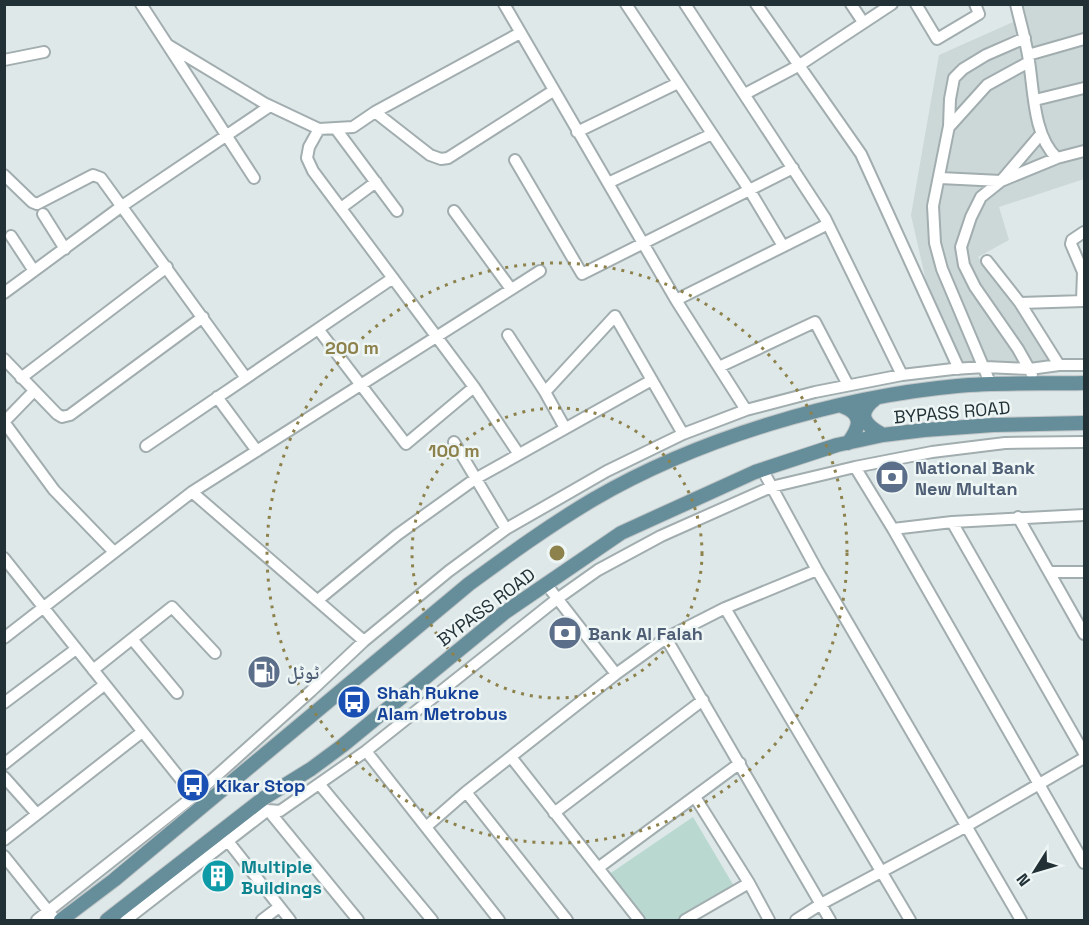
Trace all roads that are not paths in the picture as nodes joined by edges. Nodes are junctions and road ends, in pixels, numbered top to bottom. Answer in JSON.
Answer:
{"nodes":[{"id":1,"x":141,"y":4,"type":"edge"},
{"id":2,"x":504,"y":4,"type":"edge"},
{"id":3,"x":626,"y":4,"type":"edge"},
{"id":4,"x":685,"y":4,"type":"edge"},
{"id":5,"x":756,"y":4,"type":"edge"},
{"id":6,"x":851,"y":4,"type":"edge"},
{"id":7,"x":892,"y":4,"type":"edge"},
{"id":8,"x":916,"y":4,"type":"edge"},
{"id":9,"x":975,"y":4,"type":"edge"},
{"id":10,"x":1016,"y":4,"type":"edge"},
{"id":11,"x":863,"y":22,"type":"junction"},
{"id":12,"x":520,"y":33,"type":"junction"},
{"id":13,"x":1025,"y":38,"type":"junction"},
{"id":14,"x":1084,"y":39,"type":"edge"},
{"id":15,"x":168,"y":45,"type":"junction"},
{"id":16,"x":44,"y":52,"type":"dead end"},
{"id":17,"x":1029,"y":59,"type":"junction"},
{"id":18,"x":4,"y":60,"type":"edge"},
{"id":19,"x":798,"y":66,"type":"junction"},
{"id":20,"x":678,"y":83,"type":"junction"},
{"id":21,"x":1084,"y":88,"type":"edge"},
{"id":22,"x":553,"y":91,"type":"junction"},
{"id":23,"x":745,"y":94,"type":"junction"},
{"id":24,"x":1035,"y":100,"type":"junction"},
{"id":25,"x":270,"y":106,"type":"junction"},
{"id":26,"x":375,"y":112,"type":"junction"},
{"id":27,"x":949,"y":126,"type":"junction"},
{"id":28,"x":319,"y":129,"type":"junction"},
{"id":29,"x":336,"y":129,"type":"junction"},
{"id":30,"x":578,"y":132,"type":"junction"},
{"id":31,"x":712,"y":134,"type":"junction"},
{"id":32,"x":1041,"y":134,"type":"junction"},
{"id":33,"x":227,"y":136,"type":"junction"},
{"id":34,"x":1084,"y":151,"type":"edge"},
{"id":35,"x":1057,"y":158,"type":"junction"},
{"id":36,"x":516,"y":160,"type":"dead end"},
{"id":37,"x":793,"y":168,"type":"junction"},
{"id":38,"x":4,"y":174,"type":"edge"},
{"id":39,"x":254,"y":178,"type":"dead end"},
{"id":40,"x":940,"y":178,"type":"junction"},
{"id":41,"x":1001,"y":181,"type":"junction"},
{"id":42,"x":376,"y":182,"type":"junction"},
{"id":43,"x":608,"y":183,"type":"junction"},
{"id":44,"x":750,"y":191,"type":"junction"},
{"id":45,"x":122,"y":207,"type":"junction"},
{"id":46,"x":341,"y":208,"type":"junction"},
{"id":47,"x":397,"y":210,"type":"dead end"},
{"id":48,"x":454,"y":211,"type":"dead end"},
{"id":49,"x":43,"y":214,"type":"dead end"},
{"id":50,"x":828,"y":224,"type":"junction"},
{"id":51,"x":1084,"y":232,"type":"edge"},
{"id":52,"x":10,"y":236,"type":"dead end"},
{"id":53,"x":644,"y":244,"type":"junction"},
{"id":54,"x":783,"y":246,"type":"junction"},
{"id":55,"x":65,"y":249,"type":"junction"},
{"id":56,"x":987,"y":261,"type":"dead end"},
{"id":57,"x":167,"y":267,"type":"junction"},
{"id":58,"x":34,"y":271,"type":"junction"},
{"id":59,"x":540,"y":271,"type":"dead end"},
{"id":60,"x":393,"y":278,"type":"junction"},
{"id":61,"x":511,"y":289,"type":"junction"},
{"id":62,"x":4,"y":293,"type":"edge"},
{"id":63,"x":676,"y":300,"type":"junction"},
{"id":64,"x":1083,"y":301,"type":"edge"},
{"id":65,"x":1020,"y":303,"type":"junction"},
{"id":66,"x":203,"y":317,"type":"junction"},
{"id":67,"x":318,"y":329,"type":"junction"},
{"id":68,"x":508,"y":334,"type":"dead end"},
{"id":69,"x":436,"y":337,"type":"junction"},
{"id":70,"x":4,"y":359,"type":"edge"},
{"id":71,"x":1059,"y":365,"type":"junction"},
{"id":72,"x":1084,"y":365,"type":"edge"},
{"id":73,"x":719,"y":367,"type":"junction"},
{"id":74,"x":985,"y":367,"type":"junction"},
{"id":75,"x":960,"y":369,"type":"junction"},
{"id":76,"x":1030,"y":369,"type":"junction"},
{"id":77,"x":902,"y":375,"type":"junction"},
{"id":78,"x":21,"y":378,"type":"junction"},
{"id":79,"x":246,"y":378,"type":"junction"},
{"id":80,"x":652,"y":380,"type":"junction"},
{"id":81,"x":1084,"y":383,"type":"edge"},
{"id":82,"x":1035,"y":384,"type":"junction"},
{"id":83,"x":360,"y":385,"type":"junction"},
{"id":84,"x":848,"y":385,"type":"junction"},
{"id":85,"x":991,"y":385,"type":"junction"},
{"id":86,"x":474,"y":387,"type":"junction"},
{"id":87,"x":34,"y":391,"type":"junction"},
{"id":88,"x":545,"y":392,"type":"junction"},
{"id":89,"x":217,"y":397,"type":"junction"},
{"id":90,"x":875,"y":399,"type":"junction"},
{"id":91,"x":842,"y":406,"type":"junction"},
{"id":92,"x":746,"y":410,"type":"junction"},
{"id":93,"x":4,"y":422,"type":"edge"},
{"id":94,"x":1084,"y":423,"type":"edge"},
{"id":95,"x":565,"y":428,"type":"junction"},
{"id":96,"x":683,"y":434,"type":"junction"},
{"id":97,"x":883,"y":435,"type":"junction"},
{"id":98,"x":454,"y":442,"type":"dead end"},
{"id":99,"x":1084,"y":442,"type":"edge"},
{"id":100,"x":848,"y":443,"type":"junction"},
{"id":101,"x":146,"y":446,"type":"dead end"},
{"id":102,"x":257,"y":451,"type":"junction"},
{"id":103,"x":518,"y":453,"type":"junction"},
{"id":104,"x":855,"y":467,"type":"junction"},
{"id":105,"x":762,"y":469,"type":"junction"},
{"id":106,"x":475,"y":479,"type":"junction"},
{"id":107,"x":771,"y":488,"type":"junction"},
{"id":108,"x":192,"y":492,"type":"junction"},
{"id":109,"x":1084,"y":514,"type":"edge"},
{"id":110,"x":1018,"y":518,"type":"junction"},
{"id":111,"x":952,"y":522,"type":"junction"},
{"id":112,"x":506,"y":529,"type":"junction"},
{"id":113,"x":893,"y":529,"type":"junction"},
{"id":114,"x":114,"y":552,"type":"junction"},
{"id":115,"x":4,"y":558,"type":"edge"},
{"id":116,"x":818,"y":570,"type":"junction"},
{"id":117,"x":1050,"y":572,"type":"junction"},
{"id":118,"x":1084,"y":572,"type":"edge"},
{"id":119,"x":546,"y":584,"type":"junction"},
{"id":120,"x":558,"y":599,"type":"junction"},
{"id":121,"x":318,"y":600,"type":"junction"},
{"id":122,"x":43,"y":608,"type":"junction"},
{"id":123,"x":725,"y":608,"type":"junction"},
{"id":124,"x":1084,"y":634,"type":"edge"},
{"id":125,"x":4,"y":638,"type":"edge"},
{"id":126,"x":666,"y":638,"type":"junction"},
{"id":127,"x":132,"y":639,"type":"junction"},
{"id":128,"x":364,"y":641,"type":"junction"},
{"id":129,"x":76,"y":649,"type":"junction"},
{"id":130,"x":215,"y":653,"type":"dead end"},
{"id":131,"x":93,"y":670,"type":"junction"},
{"id":132,"x":616,"y":674,"type":"junction"},
{"id":133,"x":104,"y":685,"type":"junction"},
{"id":134,"x":177,"y":693,"type":"dead end"},
{"id":135,"x":703,"y":700,"type":"junction"},
{"id":136,"x":4,"y":703,"type":"edge"},
{"id":137,"x":142,"y":732,"type":"junction"},
{"id":138,"x":366,"y":751,"type":"junction"},
{"id":139,"x":1084,"y":753,"type":"edge"},
{"id":140,"x":511,"y":757,"type":"junction"},
{"id":141,"x":1084,"y":758,"type":"edge"},
{"id":142,"x":740,"y":763,"type":"junction"},
{"id":143,"x":4,"y":764,"type":"edge"},
{"id":144,"x":4,"y":777,"type":"edge"},
{"id":145,"x":320,"y":784,"type":"junction"},
{"id":146,"x":1039,"y":784,"type":"junction"},
{"id":147,"x":466,"y":792,"type":"junction"},
{"id":148,"x":194,"y":796,"type":"junction"},
{"id":149,"x":694,"y":797,"type":"junction"},
{"id":150,"x":268,"y":810,"type":"junction"},
{"id":151,"x":554,"y":813,"type":"junction"},
{"id":152,"x":38,"y":814,"type":"junction"},
{"id":153,"x":426,"y":826,"type":"junction"},
{"id":154,"x":965,"y":827,"type":"junction"},
{"id":155,"x":4,"y":840,"type":"edge"},
{"id":156,"x":227,"y":840,"type":"junction"},
{"id":157,"x":4,"y":856,"type":"edge"},
{"id":158,"x":1084,"y":863,"type":"edge"},
{"id":159,"x":598,"y":868,"type":"junction"},
{"id":160,"x":882,"y":870,"type":"junction"},
{"id":161,"x":749,"y":883,"type":"junction"},
{"id":162,"x":821,"y":904,"type":"junction"},
{"id":163,"x":279,"y":907,"type":"junction"},
{"id":164,"x":52,"y":916,"type":"edge"},
{"id":165,"x":37,"y":921,"type":"edge"},
{"id":166,"x":61,"y":921,"type":"edge"},
{"id":167,"x":107,"y":921,"type":"edge"},
{"id":168,"x":126,"y":921,"type":"edge"},
{"id":169,"x":262,"y":921,"type":"edge"},
{"id":170,"x":290,"y":921,"type":"edge"},
{"id":171,"x":358,"y":921,"type":"edge"},
{"id":172,"x":432,"y":921,"type":"edge"},
{"id":173,"x":499,"y":921,"type":"edge"},
{"id":174,"x":567,"y":921,"type":"edge"},
{"id":175,"x":639,"y":921,"type":"edge"},
{"id":176,"x":685,"y":921,"type":"edge"},
{"id":177,"x":770,"y":921,"type":"edge"},
{"id":178,"x":796,"y":921,"type":"edge"},
{"id":179,"x":831,"y":921,"type":"edge"},
{"id":180,"x":910,"y":921,"type":"edge"},
{"id":181,"x":1021,"y":921,"type":"edge"}],
"edges":[{"from":1,"to":15,"type":"street"},
{"from":2,"to":12,"type":"street"},
{"from":3,"to":20,"type":"street"},
{"from":4,"to":23,"type":"street"},
{"from":5,"to":19,"type":"street"},
{"from":6,"to":11,"type":"street"},
{"from":7,"to":11,"type":"street"},
{"from":8,"to":9,"type":"street"},
{"from":10,"to":13,"type":"street"},
{"from":11,"to":19,"type":"street"},
{"from":12,"to":22,"type":"street"},
{"from":12,"to":26,"type":"street"},
{"from":13,"to":17,"type":"street"},
{"from":13,"to":27,"type":"street"},
{"from":14,"to":17,"type":"street"},
{"from":15,"to":25,"type":"street"},
{"from":15,"to":33,"type":"street"},
{"from":16,"to":18,"type":"street"},
{"from":17,"to":24,"type":"street"},
{"from":17,"to":27,"type":"street"},
{"from":19,"to":23,"type":"street"},
{"from":19,"to":75,"type":"street"},
{"from":20,"to":30,"type":"street"},
{"from":20,"to":31,"type":"street"},
{"from":21,"to":24,"type":"street"},
{"from":22,"to":26,"type":"street"},
{"from":22,"to":30,"type":"street"},
{"from":23,"to":37,"type":"street"},
{"from":24,"to":32,"type":"street"},
{"from":25,"to":28,"type":"street"},
{"from":25,"to":33,"type":"street"},
{"from":26,"to":29,"type":"street"},
{"from":27,"to":40,"type":"street"},
{"from":28,"to":29,"type":"street"},
{"from":28,"to":46,"type":"street"},
{"from":29,"to":42,"type":"street"},
{"from":30,"to":43,"type":"street"},
{"from":31,"to":43,"type":"street"},
{"from":31,"to":44,"type":"street"},
{"from":32,"to":35,"type":"street"},
{"from":32,"to":41,"type":"street"},
{"from":33,"to":39,"type":"street"},
{"from":33,"to":45,"type":"street"},
{"from":34,"to":35,"type":"street"},
{"from":35,"to":41,"type":"street"},
{"from":36,"to":53,"type":"street"},
{"from":37,"to":44,"type":"street"},
{"from":37,"to":50,"type":"street"},
{"from":38,"to":45,"type":"street"},
{"from":40,"to":41,"type":"street"},
{"from":40,"to":74,"type":"street"},
{"from":41,"to":76,"type":"street"},
{"from":42,"to":46,"type":"street"},
{"from":42,"to":47,"type":"street"},
{"from":43,"to":53,"type":"street"},
{"from":44,"to":53,"type":"street"},
{"from":44,"to":54,"type":"street"},
{"from":45,"to":55,"type":"street"},
{"from":45,"to":57,"type":"street"},
{"from":46,"to":60,"type":"street"},
{"from":48,"to":61,"type":"street"},
{"from":49,"to":55,"type":"street"},
{"from":50,"to":54,"type":"street"},
{"from":50,"to":77,"type":"street"},
{"from":51,"to":64,"type":"street"},
{"from":52,"to":58,"type":"street"},
{"from":53,"to":63,"type":"street"},
{"from":54,"to":63,"type":"street"},
{"from":55,"to":58,"type":"street"},
{"from":56,"to":65,"type":"street"},
{"from":57,"to":66,"type":"street"},
{"from":57,"to":78,"type":"street"},
{"from":58,"to":62,"type":"street"},
{"from":59,"to":61,"type":"street"},
{"from":60,"to":67,"type":"street"},
{"from":60,"to":69,"type":"street"},
{"from":61,"to":69,"type":"street"},
{"from":63,"to":73,"type":"street"},
{"from":64,"to":65,"type":"street"},
{"from":65,"to":71,"type":"street"},
{"from":66,"to":79,"type":"street"},
{"from":66,"to":87,"type":"street"},
{"from":67,"to":79,"type":"street"},
{"from":67,"to":83,"type":"street"},
{"from":68,"to":88,"type":"street"},
{"from":69,"to":83,"type":"street"},
{"from":69,"to":86,"type":"street"},
{"from":70,"to":78,"type":"street"},
{"from":71,"to":72,"type":"street"},
{"from":71,"to":76,"type":"street"},
{"from":73,"to":84,"type":"street"},
{"from":73,"to":92,"type":"street"},
{"from":74,"to":75,"type":"street"},
{"from":74,"to":76,"type":"street"},
{"from":74,"to":85,"type":"street"},
{"from":75,"to":77,"type":"street"},
{"from":76,"to":82,"type":"street"},
{"from":77,"to":84,"type":"street"},
{"from":78,"to":87,"type":"street"},
{"from":79,"to":89,"type":"street"},
{"from":80,"to":88,"type":"street"},
{"from":80,"to":95,"type":"street"},
{"from":80,"to":96,"type":"street"},
{"from":81,"to":82,"type":"main road"},
{"from":82,"to":85,"type":"main road"},
{"from":83,"to":86,"type":"street"},
{"from":83,"to":102,"type":"street"},
{"from":84,"to":92,"type":"street"},
{"from":85,"to":90,"type":"main road"},
{"from":86,"to":103,"type":"street"},
{"from":87,"to":93,"type":"street"},
{"from":88,"to":95,"type":"street"},
{"from":89,"to":101,"type":"street"},
{"from":89,"to":102,"type":"street"},
{"from":90,"to":91,"type":"main road"},
{"from":90,"to":97,"type":"main road"},
{"from":91,"to":100,"type":"main road"},
{"from":91,"to":166,"type":"main road"},
{"from":92,"to":96,"type":"street"},
{"from":93,"to":114,"type":"street"},
{"from":94,"to":97,"type":"main road","name":"BYPASS ROAD"},
{"from":95,"to":103,"type":"street"},
{"from":96,"to":112,"type":"street"},
{"from":97,"to":100,"type":"main road","name":"BYPASS ROAD"},
{"from":98,"to":106,"type":"street"},
{"from":99,"to":104,"type":"street"},
{"from":100,"to":105,"type":"main road","name":"BYPASS ROAD"},
{"from":102,"to":108,"type":"street"},
{"from":103,"to":106,"type":"street"},
{"from":104,"to":107,"type":"street"},
{"from":104,"to":113,"type":"street"},
{"from":105,"to":107,"type":"street"},
{"from":105,"to":119,"type":"main road","name":"BYPASS ROAD"},
{"from":106,"to":112,"type":"street"},
{"from":106,"to":121,"type":"street"},
{"from":107,"to":116,"type":"street"},
{"from":107,"to":120,"type":"street"},
{"from":108,"to":114,"type":"street"},
{"from":108,"to":121,"type":"street"},
{"from":109,"to":110,"type":"street"},
{"from":110,"to":111,"type":"street"},
{"from":110,"to":117,"type":"street"},
{"from":111,"to":113,"type":"street"},
{"from":111,"to":139,"type":"street"},
{"from":112,"to":128,"type":"street"},
{"from":113,"to":146,"type":"street"},
{"from":114,"to":122,"type":"street"},
{"from":115,"to":122,"type":"street"},
{"from":116,"to":123,"type":"street"},
{"from":116,"to":154,"type":"street"},
{"from":117,"to":118,"type":"street"},
{"from":117,"to":124,"type":"street"},
{"from":119,"to":120,"type":"street"},
{"from":119,"to":167,"type":"main road","name":"BYPASS ROAD"},
{"from":120,"to":132,"type":"street"},
{"from":120,"to":138,"type":"street"},
{"from":121,"to":128,"type":"street"},
{"from":122,"to":125,"type":"street"},
{"from":122,"to":129,"type":"street"},
{"from":123,"to":126,"type":"street"},
{"from":123,"to":160,"type":"street"},
{"from":126,"to":132,"type":"street"},
{"from":126,"to":135,"type":"street"},
{"from":127,"to":130,"type":"street"},
{"from":127,"to":131,"type":"street"},
{"from":127,"to":134,"type":"street"},
{"from":128,"to":148,"type":"street"},
{"from":129,"to":131,"type":"street"},
{"from":129,"to":136,"type":"street"},
{"from":131,"to":133,"type":"street"},
{"from":132,"to":140,"type":"street"},
{"from":133,"to":137,"type":"street"},
{"from":133,"to":143,"type":"street"},
{"from":135,"to":142,"type":"street"},
{"from":135,"to":151,"type":"street"},
{"from":137,"to":148,"type":"street"},
{"from":137,"to":152,"type":"street"},
{"from":138,"to":145,"type":"street"},
{"from":138,"to":153,"type":"street"},
{"from":140,"to":147,"type":"street"},
{"from":140,"to":151,"type":"street"},
{"from":141,"to":146,"type":"street"},
{"from":142,"to":149,"type":"street"},
{"from":142,"to":162,"type":"street"},
{"from":144,"to":152,"type":"street"},
{"from":145,"to":150,"type":"street"},
{"from":145,"to":172,"type":"street"},
{"from":146,"to":154,"type":"street"},
{"from":146,"to":158,"type":"street"},
{"from":147,"to":153,"type":"street"},
{"from":147,"to":174,"type":"street"},
{"from":148,"to":164,"type":"street"},
{"from":149,"to":159,"type":"street"},
{"from":149,"to":161,"type":"street"},
{"from":150,"to":156,"type":"street"},
{"from":150,"to":171,"type":"street"},
{"from":151,"to":159,"type":"street"},
{"from":152,"to":155,"type":"street"},
{"from":153,"to":173,"type":"street"},
{"from":154,"to":160,"type":"street"},
{"from":154,"to":181,"type":"street"},
{"from":156,"to":163,"type":"street"},
{"from":156,"to":168,"type":"street"},
{"from":157,"to":164,"type":"street"},
{"from":159,"to":175,"type":"street"},
{"from":160,"to":162,"type":"street"},
{"from":160,"to":180,"type":"street"},
{"from":161,"to":176,"type":"street"},
{"from":161,"to":177,"type":"street"},
{"from":162,"to":178,"type":"street"},
{"from":162,"to":179,"type":"street"},
{"from":163,"to":169,"type":"street"},
{"from":163,"to":170,"type":"street"},
{"from":164,"to":165,"type":"street"}]}
